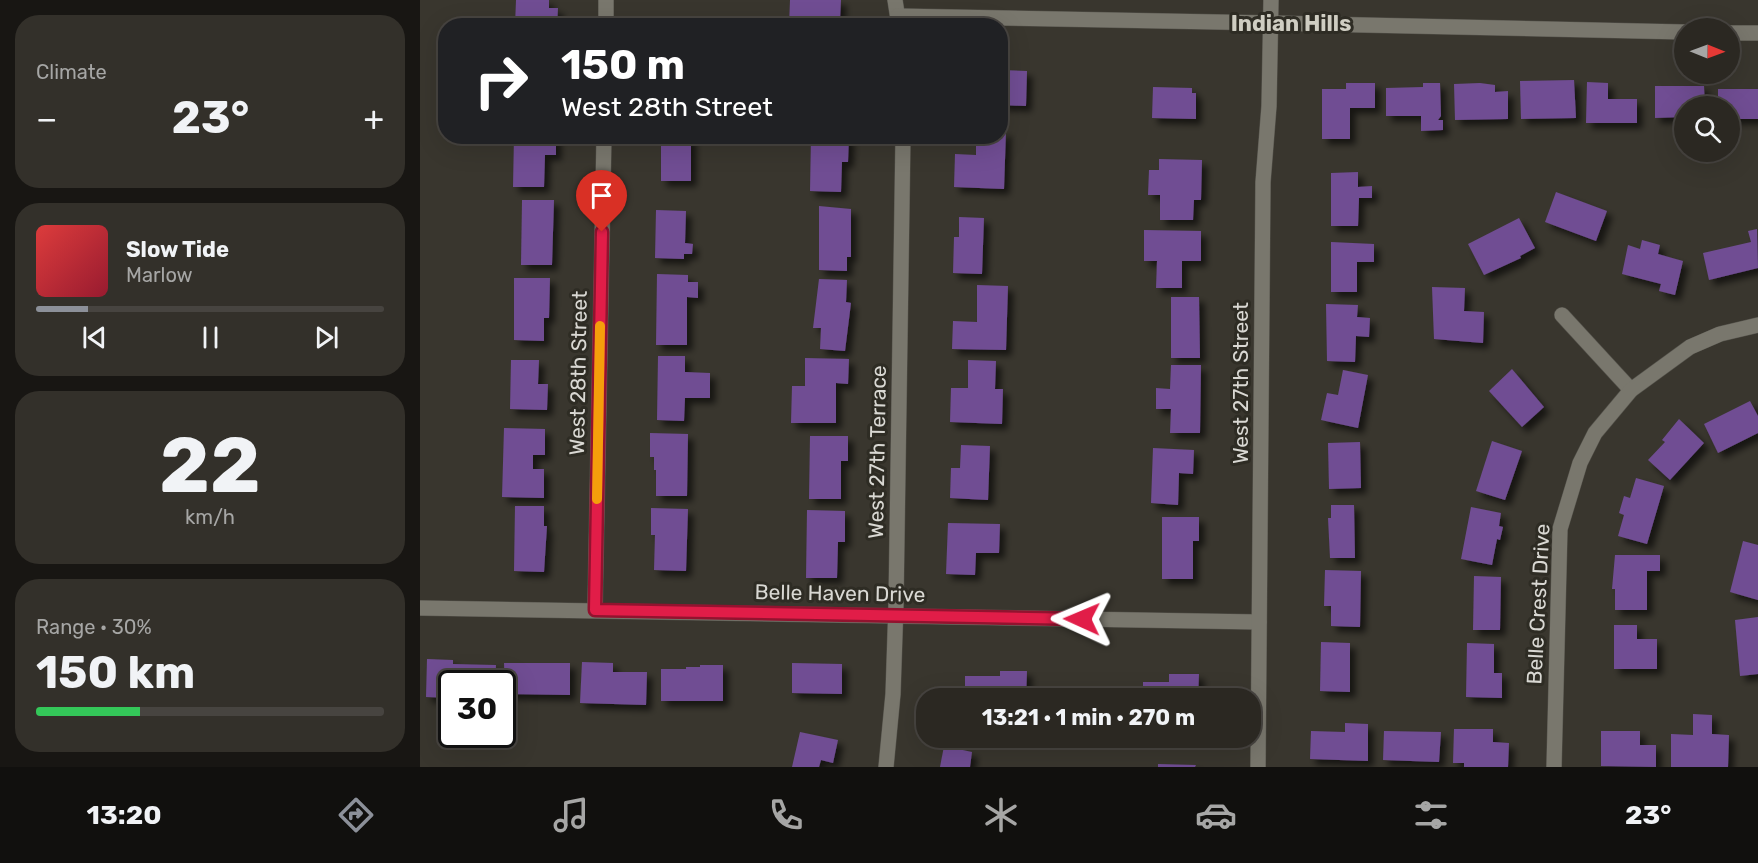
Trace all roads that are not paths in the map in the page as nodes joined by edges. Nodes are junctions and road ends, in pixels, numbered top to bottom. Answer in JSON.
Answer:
{"nodes":[{"id":1,"x":606,"y":0,"type":"edge"},
{"id":2,"x":895,"y":0,"type":"edge"},
{"id":3,"x":1271,"y":0,"type":"edge"},
{"id":4,"x":606,"y":18,"type":"edge"},
{"id":5,"x":898,"y":18,"type":"edge"},
{"id":6,"x":1008,"y":22,"type":"edge"},
{"id":7,"x":1271,"y":23,"type":"junction"},
{"id":8,"x":1674,"y":32,"type":"edge"},
{"id":9,"x":1740,"y":33,"type":"edge"},
{"id":10,"x":1758,"y":33,"type":"edge"},
{"id":11,"x":604,"y":144,"type":"edge"},
{"id":12,"x":903,"y":144,"type":"edge"},
{"id":13,"x":1562,"y":315,"type":"dead end"},
{"id":14,"x":1758,"y":325,"type":"edge"},
{"id":15,"x":1630,"y":390,"type":"junction"},
{"id":16,"x":420,"y":608,"type":"edge"},
{"id":17,"x":595,"y":610,"type":"junction"},
{"id":18,"x":896,"y":615,"type":"junction"},
{"id":19,"x":1259,"y":622,"type":"junction"},
{"id":20,"x":886,"y":767,"type":"edge"},
{"id":21,"x":1258,"y":767,"type":"edge"},
{"id":22,"x":1554,"y":767,"type":"edge"}],
"edges":[{"from":1,"to":4,"type":"street"},
{"from":2,"to":5,"type":"street"},
{"from":3,"to":7,"type":"street","name":"West 27th Street"},
{"from":6,"to":7,"type":"street"},
{"from":7,"to":8,"type":"street"},
{"from":7,"to":19,"type":"street","name":"West 27th Street"},
{"from":9,"to":10,"type":"street"},
{"from":11,"to":17,"type":"street","name":"West 28th Street"},
{"from":12,"to":18,"type":"street","name":"West 27th Terrace"},
{"from":13,"to":15,"type":"street"},
{"from":14,"to":15,"type":"street","name":"Belle Crest Drive"},
{"from":15,"to":22,"type":"street","name":"Belle Crest Drive"},
{"from":16,"to":17,"type":"street","name":"Belle Haven Drive"},
{"from":17,"to":18,"type":"street","name":"Belle Haven Drive"},
{"from":18,"to":19,"type":"street","name":"Belle Haven Drive"},
{"from":18,"to":20,"type":"street","name":"West 27th Terrace"},
{"from":19,"to":21,"type":"street","name":"West 27th Street"}]}
